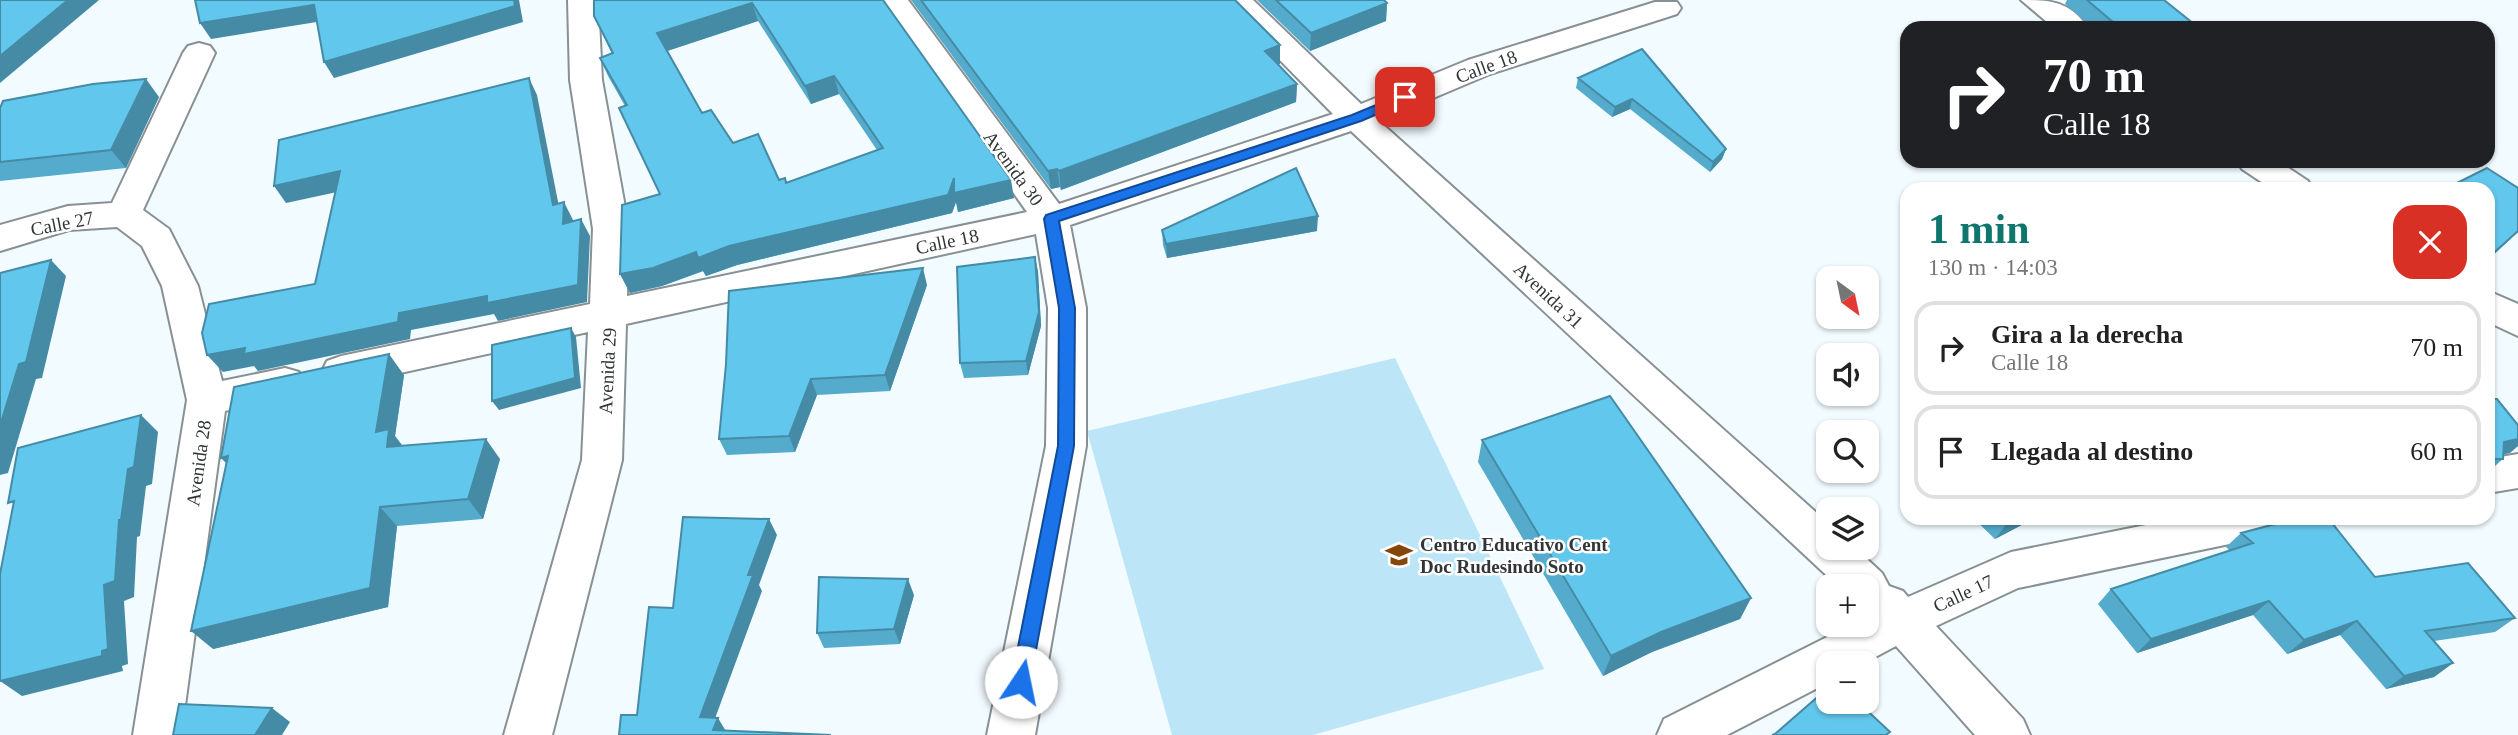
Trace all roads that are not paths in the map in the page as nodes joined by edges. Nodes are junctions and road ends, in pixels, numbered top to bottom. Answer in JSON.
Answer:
{"nodes":[{"id":1,"x":583,"y":0,"type":"edge"},
{"id":2,"x":893,"y":0,"type":"edge"},
{"id":3,"x":1236,"y":0,"type":"edge"},
{"id":4,"x":2036,"y":0,"type":"edge"},
{"id":5,"x":1666,"y":8,"type":"dead end"},
{"id":6,"x":2064,"y":21,"type":"edge"},
{"id":7,"x":199,"y":53,"type":"dead end"},
{"id":8,"x":1356,"y":118,"type":"junction"},
{"id":9,"x":2264,"y":168,"type":"edge"},
{"id":10,"x":2286,"y":182,"type":"edge"},
{"id":11,"x":124,"y":214,"type":"junction"},
{"id":12,"x":1051,"y":219,"type":"junction"},
{"id":13,"x":0,"y":239,"type":"edge"},
{"id":14,"x":2495,"y":308,"type":"edge"},
{"id":15,"x":610,"y":313,"type":"junction"},
{"id":16,"x":2518,"y":322,"type":"edge"},
{"id":17,"x":207,"y":400,"type":"junction"},
{"id":18,"x":2518,"y":471,"type":"edge"},
{"id":19,"x":2495,"y":475,"type":"edge"},
{"id":20,"x":2234,"y":525,"type":"edge"},
{"id":21,"x":1853,"y":574,"type":"edge"},
{"id":22,"x":1879,"y":598,"type":"edge"},
{"id":23,"x":1903,"y":620,"type":"junction"},
{"id":24,"x":157,"y":735,"type":"edge"},
{"id":25,"x":528,"y":735,"type":"edge"},
{"id":26,"x":1011,"y":735,"type":"edge"},
{"id":27,"x":1681,"y":735,"type":"edge"},
{"id":28,"x":2006,"y":735,"type":"edge"}],
"edges":[{"from":1,"to":15,"type":"street","name":"Avenida 29"},
{"from":2,"to":12,"type":"street","name":"Avenida 30"},
{"from":3,"to":8,"type":"street","name":"Avenida 31"},
{"from":4,"to":6,"type":"street"},
{"from":5,"to":8,"type":"street","name":"Calle 18"},
{"from":7,"to":11,"type":"street"},
{"from":8,"to":12,"type":"street","name":"Calle 18"},
{"from":8,"to":21,"type":"street","name":"Avenida 31"},
{"from":9,"to":10,"type":"street"},
{"from":11,"to":13,"type":"street","name":"Calle 27"},
{"from":11,"to":17,"type":"street","name":"Avenida 28"},
{"from":12,"to":15,"type":"street","name":"Calle 18"},
{"from":12,"to":26,"type":"street","name":"Avenida 30"},
{"from":14,"to":16,"type":"street"},
{"from":15,"to":17,"type":"street","name":"Calle 18"},
{"from":15,"to":25,"type":"street","name":"Avenida 29"},
{"from":17,"to":24,"type":"street","name":"Avenida 28"},
{"from":18,"to":19,"type":"street"},
{"from":20,"to":23,"type":"street","name":"Calle 17"},
{"from":22,"to":23,"type":"street","name":"Avenida 31"},
{"from":23,"to":27,"type":"street","name":"Calle 17"},
{"from":23,"to":28,"type":"street","name":"Avenida 31"}]}
